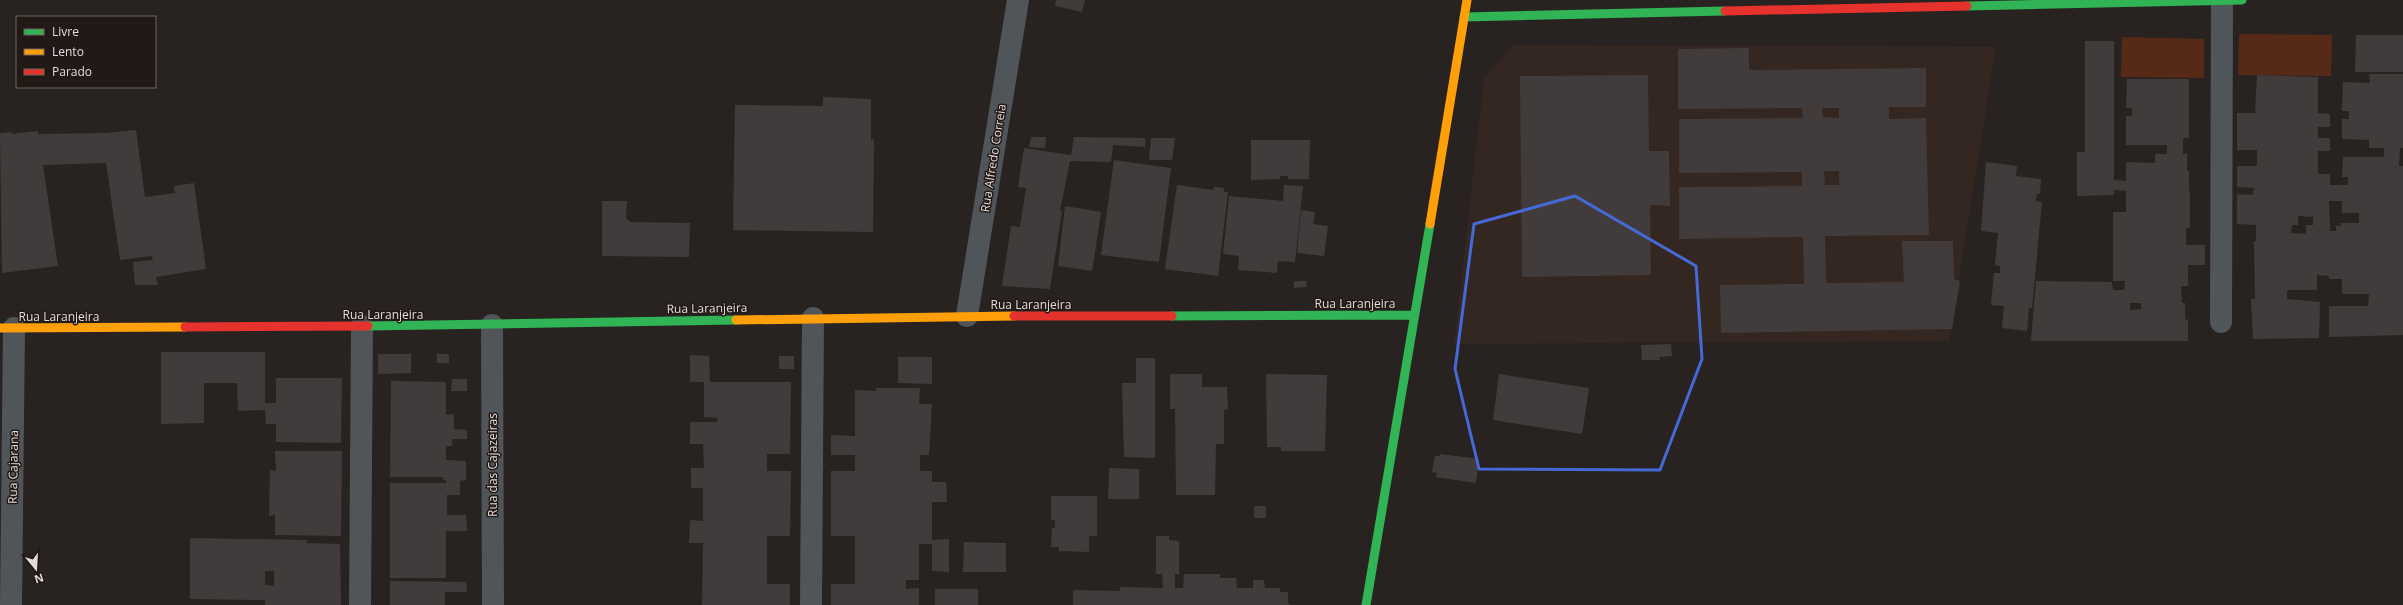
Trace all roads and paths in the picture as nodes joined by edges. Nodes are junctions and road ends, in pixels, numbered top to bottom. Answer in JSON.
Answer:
{"nodes":[{"id":1,"x":1018,"y":0,"type":"edge"},
{"id":2,"x":1467,"y":0,"type":"edge"},
{"id":3,"x":2229,"y":0,"type":"edge"},
{"id":4,"x":1464,"y":17,"type":"junction"},
{"id":5,"x":1414,"y":315,"type":"junction"},
{"id":6,"x":967,"y":316,"type":"junction"},
{"id":7,"x":813,"y":318,"type":"junction"},
{"id":8,"x":2222,"y":322,"type":"dead end"},
{"id":9,"x":492,"y":325,"type":"junction"},
{"id":10,"x":362,"y":326,"type":"junction"},
{"id":11,"x":7,"y":328,"type":"edge"},
{"id":12,"x":11,"y":605,"type":"edge"},
{"id":13,"x":360,"y":605,"type":"edge"},
{"id":14,"x":493,"y":605,"type":"edge"},
{"id":15,"x":811,"y":605,"type":"edge"},
{"id":16,"x":1366,"y":605,"type":"edge"}],
"edges":[{"from":1,"to":6,"type":"street","name":"Rua Alfredo Correia"},
{"from":2,"to":4,"type":"street"},
{"from":3,"to":4,"type":"street"},
{"from":3,"to":8,"type":"street"},
{"from":4,"to":5,"type":"street"},
{"from":5,"to":6,"type":"street","name":"Rua Laranjeira"},
{"from":5,"to":16,"type":"street"},
{"from":6,"to":7,"type":"street","name":"Rua Laranjeira"},
{"from":7,"to":9,"type":"street","name":"Rua Laranjeira"},
{"from":7,"to":15,"type":"street"},
{"from":9,"to":10,"type":"street","name":"Rua Laranjeira"},
{"from":9,"to":14,"type":"street","name":"Rua das Cajazeiras"},
{"from":10,"to":11,"type":"street","name":"Rua Laranjeira"},
{"from":10,"to":13,"type":"street"},
{"from":11,"to":12,"type":"street","name":"Rua Cajarana"}]}
